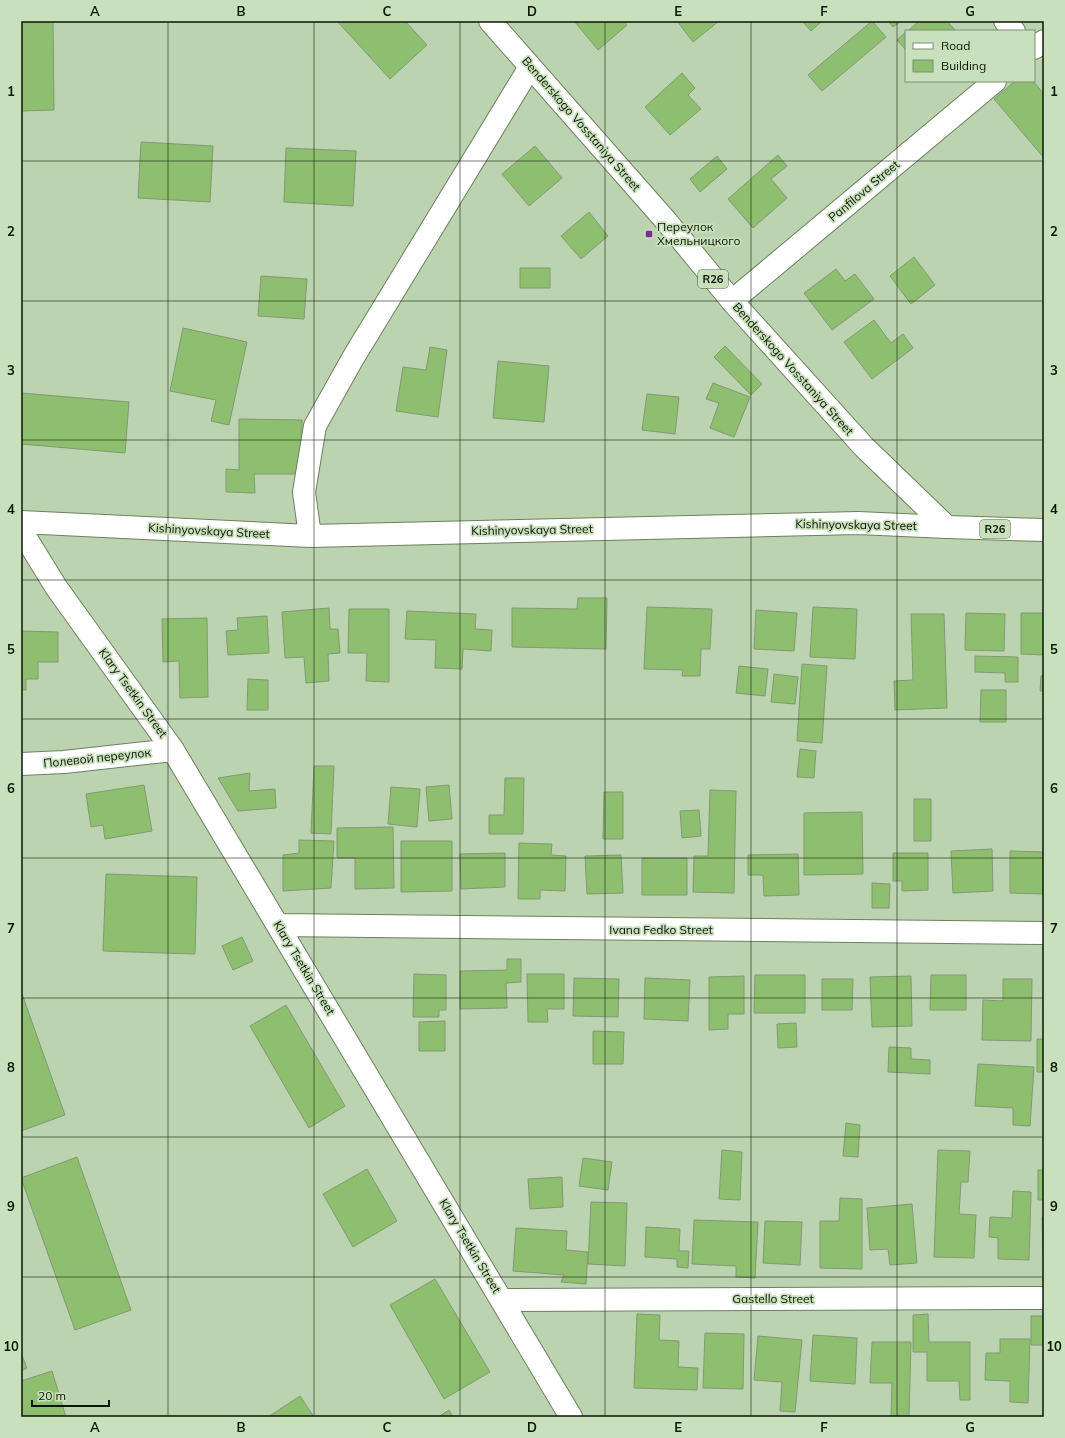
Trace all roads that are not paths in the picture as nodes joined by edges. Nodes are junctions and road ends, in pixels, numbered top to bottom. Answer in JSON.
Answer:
{"nodes":[{"id":1,"x":490,"y":21,"type":"edge"},
{"id":2,"x":1005,"y":21,"type":"edge"},
{"id":3,"x":1013,"y":30,"type":"edge"},
{"id":4,"x":1044,"y":42,"type":"edge"},
{"id":5,"x":1035,"y":47,"type":"edge"},
{"id":6,"x":530,"y":66,"type":"junction"},
{"id":7,"x":994,"y":82,"type":"edge"},
{"id":8,"x":732,"y":301,"type":"junction"},
{"id":9,"x":21,"y":522,"type":"edge"},
{"id":10,"x":947,"y":527,"type":"junction"},
{"id":11,"x":21,"y":530,"type":"edge"},
{"id":12,"x":1044,"y":530,"type":"edge"},
{"id":13,"x":310,"y":536,"type":"junction"},
{"id":14,"x":174,"y":750,"type":"junction"},
{"id":15,"x":21,"y":764,"type":"edge"},
{"id":16,"x":278,"y":925,"type":"junction"},
{"id":17,"x":1044,"y":933,"type":"edge"},
{"id":18,"x":1044,"y":1298,"type":"edge"},
{"id":19,"x":503,"y":1300,"type":"junction"},
{"id":20,"x":571,"y":1417,"type":"edge"}],
"edges":[{"from":1,"to":6,"type":"street","name":"Benderskogo Vosstaniya Street","number":"R26"},
{"from":2,"to":3,"type":"street"},
{"from":4,"to":5,"type":"street"},
{"from":6,"to":8,"type":"street","name":"Benderskogo Vosstaniya Street","number":"R26"},
{"from":6,"to":13,"type":"street"},
{"from":7,"to":8,"type":"street","name":"Panfilova Street"},
{"from":8,"to":10,"type":"street","name":"Benderskogo Vosstaniya Street","number":"R26"},
{"from":9,"to":13,"type":"street","name":"Kishinyovskaya Street"},
{"from":10,"to":12,"type":"street","name":"Kishinyovskaya Street","number":"R26"},
{"from":10,"to":13,"type":"street","name":"Kishinyovskaya Street"},
{"from":11,"to":14,"type":"street","name":"Klary Tsetkin Street"},
{"from":14,"to":15,"type":"street","name":"Полевой переулок"},
{"from":14,"to":16,"type":"street","name":"Klary Tsetkin Street"},
{"from":16,"to":17,"type":"street","name":"Ivana Fedko Street"},
{"from":16,"to":19,"type":"street","name":"Klary Tsetkin Street"},
{"from":18,"to":19,"type":"street","name":"Gastello Street"},
{"from":19,"to":20,"type":"street","name":"Klary Tsetkin Street"}]}
